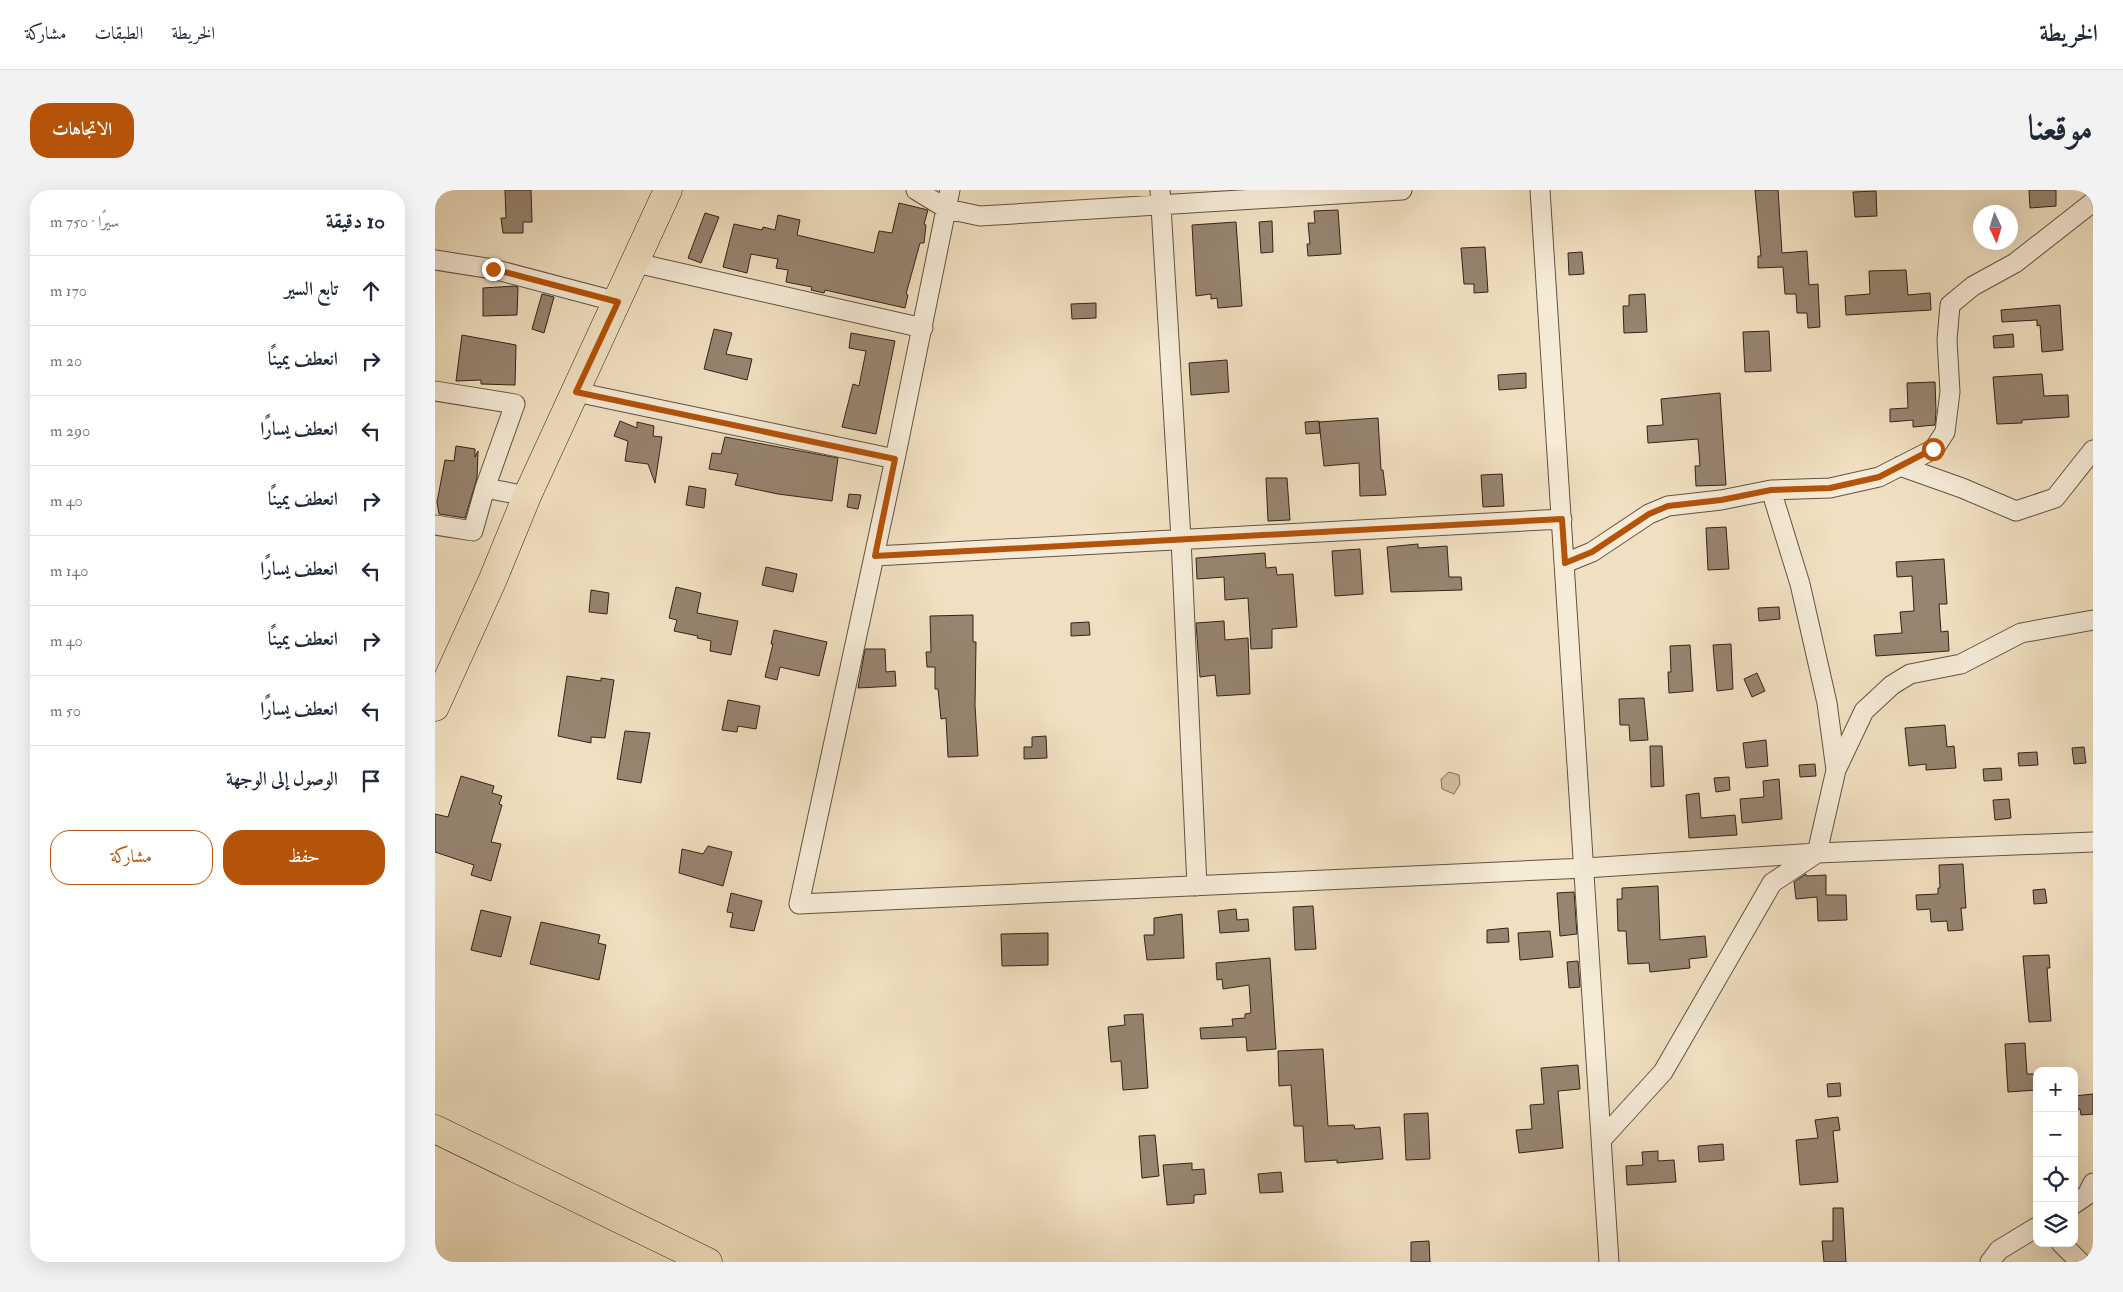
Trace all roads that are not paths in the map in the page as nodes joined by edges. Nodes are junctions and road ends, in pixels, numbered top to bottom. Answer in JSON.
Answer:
{"nodes":[{"id":1,"x":668,"y":190,"type":"edge"},
{"id":2,"x":916,"y":190,"type":"edge"},
{"id":3,"x":950,"y":190,"type":"edge"},
{"id":4,"x":1402,"y":190,"type":"edge"},
{"id":5,"x":1540,"y":190,"type":"edge"},
{"id":6,"x":1160,"y":198,"type":"edge"},
{"id":7,"x":2093,"y":202,"type":"edge"},
{"id":8,"x":947,"y":209,"type":"junction"},
{"id":9,"x":435,"y":260,"type":"edge"},
{"id":10,"x":636,"y":263,"type":"junction"},
{"id":11,"x":618,"y":302,"type":"junction"},
{"id":12,"x":923,"y":328,"type":"junction"},
{"id":13,"x":435,"y":391,"type":"edge"},
{"id":14,"x":576,"y":392,"type":"junction"},
{"id":15,"x":2093,"y":450,"type":"edge"},
{"id":16,"x":895,"y":459,"type":"junction"},
{"id":17,"x":1900,"y":466,"type":"junction"},
{"id":18,"x":485,"y":488,"type":"junction"},
{"id":19,"x":1771,"y":490,"type":"junction"},
{"id":20,"x":527,"y":496,"type":"junction"},
{"id":21,"x":1562,"y":519,"type":"junction"},
{"id":22,"x":435,"y":525,"type":"edge"},
{"id":23,"x":1181,"y":539,"type":"junction"},
{"id":24,"x":875,"y":556,"type":"junction"},
{"id":25,"x":1565,"y":563,"type":"junction"},
{"id":26,"x":2093,"y":620,"type":"edge"},
{"id":27,"x":435,"y":708,"type":"edge"},
{"id":28,"x":1836,"y":770,"type":"junction"},
{"id":29,"x":2093,"y":842,"type":"edge"},
{"id":30,"x":1817,"y":853,"type":"junction"},
{"id":31,"x":1585,"y":868,"type":"junction"},
{"id":32,"x":1197,"y":886,"type":"junction"},
{"id":33,"x":435,"y":1129,"type":"edge"},
{"id":34,"x":1602,"y":1139,"type":"junction"},
{"id":35,"x":2093,"y":1183,"type":"edge"},
{"id":36,"x":2077,"y":1202,"type":"edge"},
{"id":37,"x":2033,"y":1229,"type":"edge"},
{"id":38,"x":2065,"y":1247,"type":"edge"},
{"id":39,"x":708,"y":1262,"type":"edge"},
{"id":40,"x":1609,"y":1262,"type":"edge"},
{"id":41,"x":1990,"y":1262,"type":"edge"},
{"id":42,"x":2080,"y":1262,"type":"edge"}],
"edges":[{"from":1,"to":10,"type":"main road"},
{"from":2,"to":8,"type":"street"},
{"from":3,"to":8,"type":"street"},
{"from":4,"to":6,"type":"street"},
{"from":5,"to":21,"type":"street"},
{"from":6,"to":8,"type":"street"},
{"from":6,"to":23,"type":"street"},
{"from":7,"to":17,"type":"street"},
{"from":8,"to":12,"type":"street"},
{"from":9,"to":11,"type":"street"},
{"from":10,"to":11,"type":"main road"},
{"from":10,"to":12,"type":"street"},
{"from":11,"to":14,"type":"main road"},
{"from":12,"to":16,"type":"street"},
{"from":13,"to":18,"type":"street"},
{"from":14,"to":16,"type":"street"},
{"from":14,"to":20,"type":"main road"},
{"from":15,"to":17,"type":"street"},
{"from":16,"to":24,"type":"street"},
{"from":17,"to":19,"type":"street"},
{"from":18,"to":20,"type":"street"},
{"from":18,"to":22,"type":"street"},
{"from":19,"to":25,"type":"street"},
{"from":19,"to":28,"type":"street"},
{"from":20,"to":27,"type":"main road"},
{"from":21,"to":23,"type":"street"},
{"from":21,"to":25,"type":"street"},
{"from":23,"to":24,"type":"street"},
{"from":23,"to":32,"type":"street"},
{"from":24,"to":32,"type":"street"},
{"from":25,"to":31,"type":"street"},
{"from":26,"to":28,"type":"street"},
{"from":28,"to":30,"type":"street"},
{"from":29,"to":30,"type":"street"},
{"from":30,"to":31,"type":"street"},
{"from":30,"to":34,"type":"street"},
{"from":31,"to":32,"type":"street"},
{"from":31,"to":34,"type":"street"},
{"from":33,"to":39,"type":"main road"},
{"from":34,"to":40,"type":"street"},
{"from":35,"to":36,"type":"street"},
{"from":37,"to":41,"type":"street"},
{"from":38,"to":42,"type":"street"}]}
